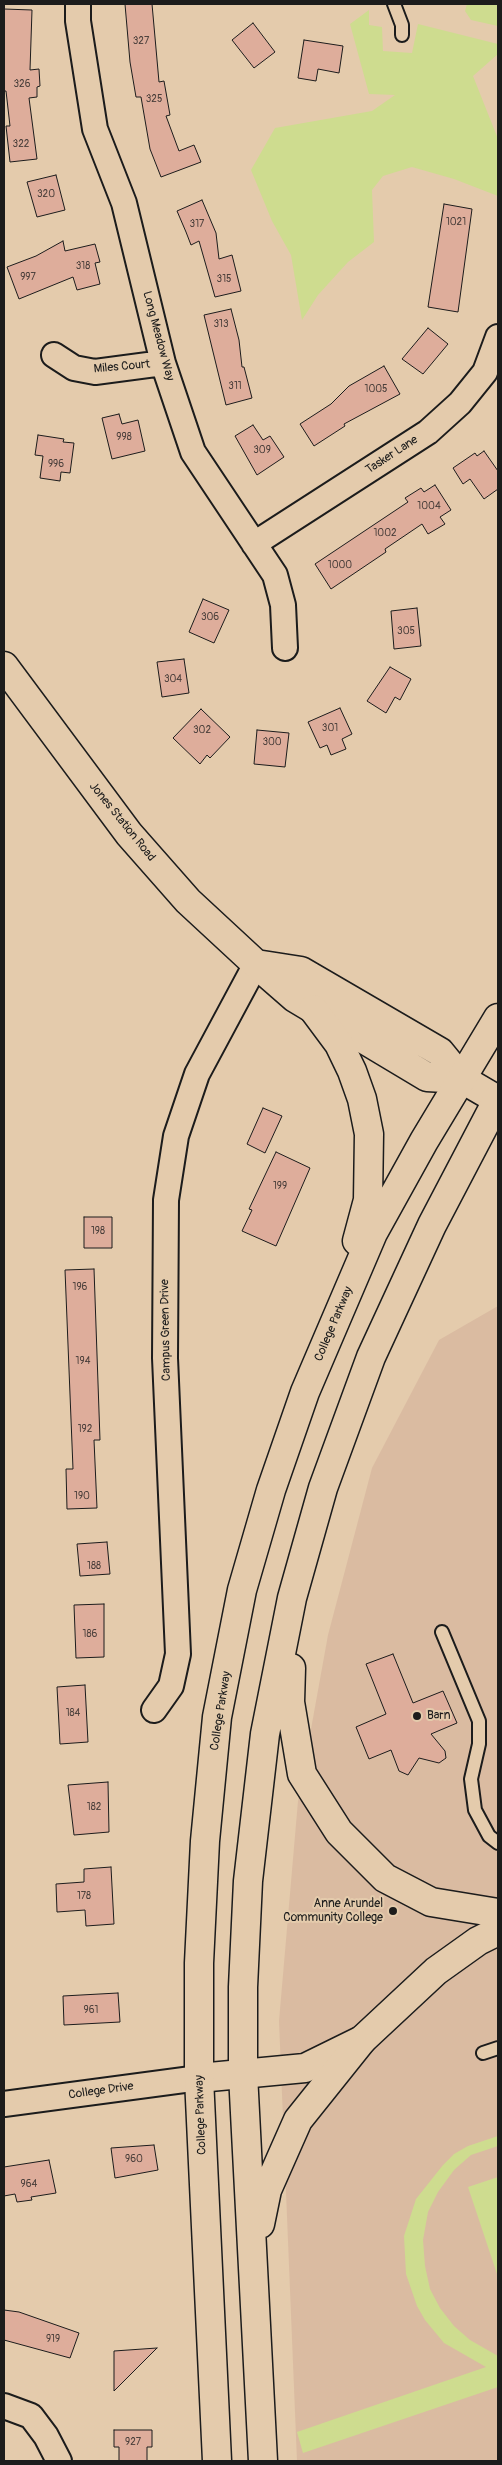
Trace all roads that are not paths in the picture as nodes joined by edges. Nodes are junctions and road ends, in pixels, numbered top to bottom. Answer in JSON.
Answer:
{"nodes":[{"id":1,"x":78,"y":4,"type":"edge"},
{"id":2,"x":394,"y":4,"type":"edge"},
{"id":3,"x":402,"y":35,"type":"dead end"},
{"id":4,"x":498,"y":337,"type":"edge"},
{"id":5,"x":54,"y":355,"type":"dead end"},
{"id":6,"x":163,"y":363,"type":"junction"},
{"id":7,"x":254,"y":544,"type":"junction"},
{"id":8,"x":285,"y":648,"type":"dead end"},
{"id":9,"x":4,"y":666,"type":"edge"},
{"id":10,"x":256,"y":964,"type":"junction"},
{"id":11,"x":313,"y":1008,"type":"junction"},
{"id":12,"x":498,"y":1018,"type":"edge"},
{"id":13,"x":462,"y":1079,"type":"junction"},
{"id":14,"x":498,"y":1099,"type":"edge"},
{"id":15,"x":337,"y":1316,"type":"junction"},
{"id":16,"x":292,"y":1598,"type":"junction"},
{"id":17,"x":442,"y":1632,"type":"dead end"},
{"id":18,"x":154,"y":1710,"type":"dead end"},
{"id":19,"x":498,"y":1843,"type":"edge"},
{"id":20,"x":498,"y":1913,"type":"edge"},
{"id":21,"x":498,"y":1932,"type":"edge"},
{"id":22,"x":362,"y":2040,"type":"junction"},
{"id":23,"x":498,"y":2048,"type":"edge"},
{"id":24,"x":483,"y":2053,"type":"dead end"},
{"id":25,"x":243,"y":2074,"type":"junction"},
{"id":26,"x":199,"y":2078,"type":"junction"},
{"id":27,"x":4,"y":2104,"type":"edge"},
{"id":28,"x":253,"y":2270,"type":"junction"},
{"id":29,"x":4,"y":2406,"type":"edge"},
{"id":30,"x":59,"y":2461,"type":"edge"},
{"id":31,"x":217,"y":2461,"type":"edge"},
{"id":32,"x":263,"y":2461,"type":"edge"}],
"edges":[{"from":1,"to":6,"type":"street","name":"Long Meadow Way"},
{"from":2,"to":3,"type":"lane"},
{"from":4,"to":7,"type":"street","name":"Tasker Lane"},
{"from":5,"to":6,"type":"street","name":"Miles Court"},
{"from":6,"to":7,"type":"street","name":"Long Meadow Way"},
{"from":7,"to":8,"type":"street","name":"Long Meadow Way"},
{"from":9,"to":10,"type":"main road","name":"Jones Station Road"},
{"from":10,"to":11,"type":"main road","name":"Jones Station Road"},
{"from":10,"to":13,"type":"main road","name":"Jones Station Road"},
{"from":10,"to":18,"type":"street","name":"Campus Green Drive"},
{"from":11,"to":13,"type":"main road","name":"Jones Station Road"},
{"from":11,"to":15,"type":"main road"},
{"from":12,"to":13,"type":"main road","name":"College Parkway"},
{"from":13,"to":14,"type":"main road","name":"Jones Station Road"},
{"from":13,"to":15,"type":"main road","name":"College Parkway"},
{"from":14,"to":16,"type":"main road"},
{"from":15,"to":26,"type":"main road","name":"College Parkway"},
{"from":16,"to":20,"type":"main road"},
{"from":16,"to":25,"type":"main road"},
{"from":17,"to":19,"type":"lane"},
{"from":21,"to":22,"type":"main road"},
{"from":22,"to":25,"type":"main road"},
{"from":22,"to":28,"type":"main road"},
{"from":23,"to":24,"type":"lane"},
{"from":25,"to":26,"type":"main road"},
{"from":25,"to":28,"type":"main road"},
{"from":26,"to":27,"type":"street","name":"College Drive"},
{"from":26,"to":31,"type":"main road","name":"College Parkway"},
{"from":28,"to":32,"type":"main road"},
{"from":29,"to":30,"type":"street"}]}
